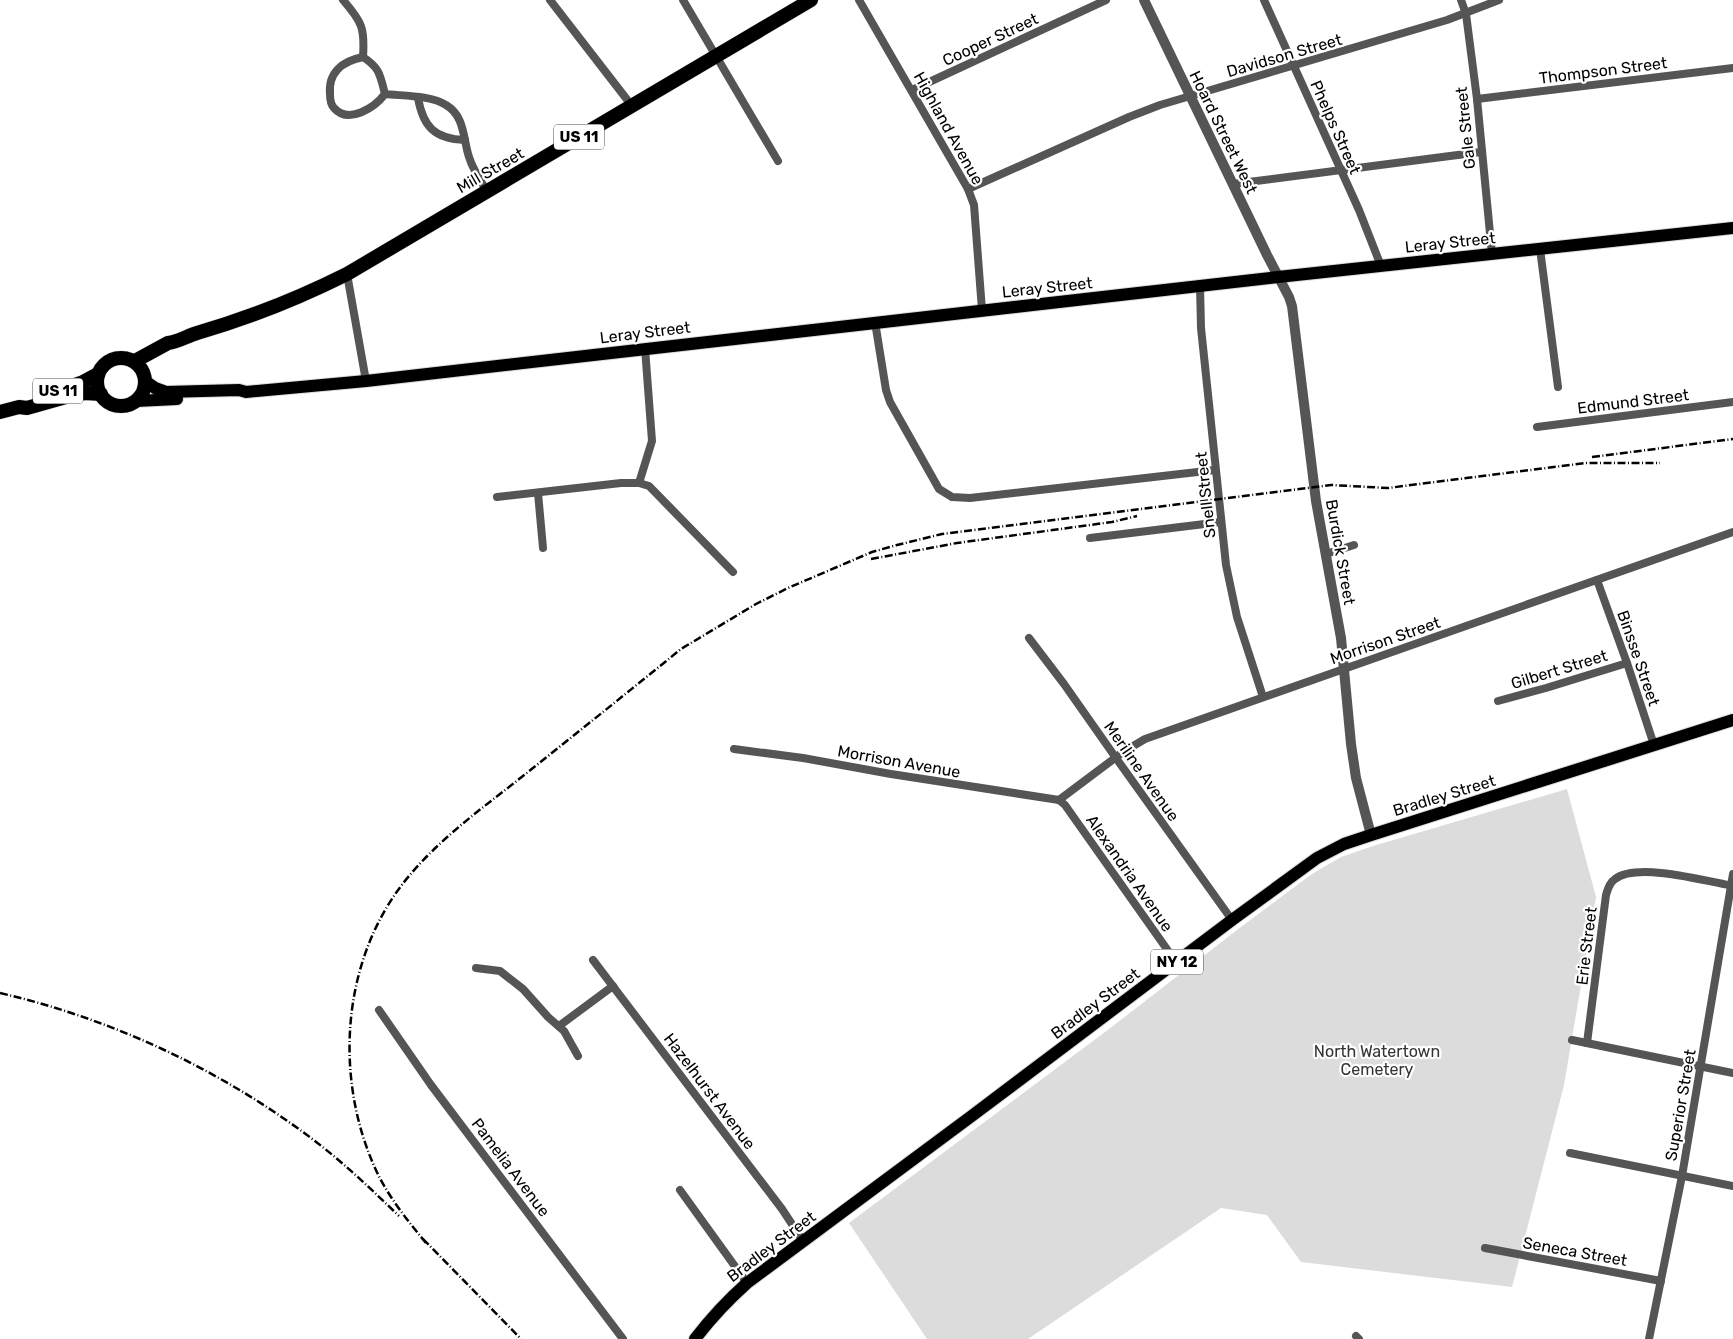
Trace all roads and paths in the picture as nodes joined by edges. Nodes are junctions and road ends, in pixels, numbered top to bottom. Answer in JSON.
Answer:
{"nodes":[{"id":1,"x":343,"y":0,"type":"edge"},
{"id":2,"x":550,"y":0,"type":"edge"},
{"id":3,"x":683,"y":0,"type":"edge"},
{"id":4,"x":811,"y":0,"type":"edge"},
{"id":5,"x":859,"y":0,"type":"edge"},
{"id":6,"x":1106,"y":0,"type":"edge"},
{"id":7,"x":1144,"y":0,"type":"edge"},
{"id":8,"x":1264,"y":0,"type":"edge"},
{"id":9,"x":1461,"y":0,"type":"edge"},
{"id":10,"x":1499,"y":0,"type":"edge"},
{"id":11,"x":1466,"y":14,"type":"junction"},
{"id":12,"x":363,"y":57,"type":"junction"},
{"id":13,"x":716,"y":57,"type":"junction"},
{"id":14,"x":1294,"y":66,"type":"junction"},
{"id":15,"x":1733,"y":68,"type":"edge"},
{"id":16,"x":912,"y":90,"type":"junction"},
{"id":17,"x":385,"y":94,"type":"junction"},
{"id":18,"x":1190,"y":96,"type":"junction"},
{"id":19,"x":418,"y":98,"type":"junction"},
{"id":20,"x":1477,"y":98,"type":"junction"},
{"id":21,"x":632,"y":106,"type":"junction"},
{"id":22,"x":465,"y":140,"type":"junction"},
{"id":23,"x":1481,"y":152,"type":"junction"},
{"id":24,"x":778,"y":162,"type":"dead end"},
{"id":25,"x":1340,"y":170,"type":"junction"},
{"id":26,"x":1233,"y":184,"type":"junction"},
{"id":27,"x":968,"y":189,"type":"junction"},
{"id":28,"x":487,"y":192,"type":"junction"},
{"id":29,"x":1733,"y":228,"type":"edge"},
{"id":30,"x":1540,"y":249,"type":"junction"},
{"id":31,"x":1492,"y":254,"type":"junction"},
{"id":32,"x":1381,"y":266,"type":"junction"},
{"id":33,"x":347,"y":274,"type":"junction"},
{"id":34,"x":1278,"y":277,"type":"junction"},
{"id":35,"x":1200,"y":286,"type":"junction"},
{"id":36,"x":982,"y":310,"type":"junction"},
{"id":37,"x":875,"y":322,"type":"junction"},
{"id":38,"x":645,"y":348,"type":"junction"},
{"id":39,"x":141,"y":371,"type":"junction"},
{"id":40,"x":98,"y":374,"type":"junction"},
{"id":41,"x":366,"y":380,"type":"junction"},
{"id":42,"x":1558,"y":387,"type":"dead end"},
{"id":43,"x":246,"y":392,"type":"junction"},
{"id":44,"x":101,"y":394,"type":"junction"},
{"id":45,"x":136,"y":401,"type":"junction"},
{"id":46,"x":1733,"y":402,"type":"edge"},
{"id":47,"x":19,"y":407,"type":"junction"},
{"id":48,"x":0,"y":412,"type":"edge"},
{"id":49,"x":1537,"y":427,"type":"dead end"},
{"id":50,"x":1215,"y":470,"type":"junction"},
{"id":51,"x":639,"y":483,"type":"junction"},
{"id":52,"x":538,"y":493,"type":"junction"},
{"id":53,"x":497,"y":497,"type":"dead end"},
{"id":54,"x":1222,"y":522,"type":"junction"},
{"id":55,"x":1733,"y":532,"type":"edge"},
{"id":56,"x":1090,"y":538,"type":"dead end"},
{"id":57,"x":1354,"y":545,"type":"dead end"},
{"id":58,"x":543,"y":548,"type":"dead end"},
{"id":59,"x":1326,"y":554,"type":"junction"},
{"id":60,"x":733,"y":572,"type":"dead end"},
{"id":61,"x":1597,"y":580,"type":"junction"},
{"id":62,"x":1029,"y":638,"type":"dead end"},
{"id":63,"x":1627,"y":663,"type":"junction"},
{"id":64,"x":1344,"y":669,"type":"junction"},
{"id":65,"x":1263,"y":697,"type":"junction"},
{"id":66,"x":1498,"y":701,"type":"dead end"},
{"id":67,"x":1733,"y":720,"type":"edge"},
{"id":68,"x":1654,"y":746,"type":"junction"},
{"id":69,"x":734,"y":749,"type":"dead end"},
{"id":70,"x":1116,"y":758,"type":"junction"},
{"id":71,"x":1059,"y":800,"type":"junction"},
{"id":72,"x":1371,"y":835,"type":"junction"},
{"id":73,"x":1733,"y":874,"type":"edge"},
{"id":74,"x":1732,"y":886,"type":"edge"},
{"id":75,"x":1232,"y":920,"type":"junction"},
{"id":76,"x":593,"y":960,"type":"dead end"},
{"id":77,"x":1176,"y":962,"type":"junction"},
{"id":78,"x":476,"y":968,"type":"dead end"},
{"id":79,"x":613,"y":986,"type":"junction"},
{"id":80,"x":379,"y":1010,"type":"dead end"},
{"id":81,"x":560,"y":1026,"type":"junction"},
{"id":82,"x":1572,"y":1040,"type":"dead end"},
{"id":83,"x":1588,"y":1043,"type":"junction"},
{"id":84,"x":578,"y":1056,"type":"dead end"},
{"id":85,"x":1700,"y":1067,"type":"junction"},
{"id":86,"x":1733,"y":1073,"type":"edge"},
{"id":87,"x":1570,"y":1153,"type":"dead end"},
{"id":88,"x":1682,"y":1176,"type":"junction"},
{"id":89,"x":1733,"y":1186,"type":"edge"},
{"id":90,"x":680,"y":1190,"type":"dead end"},
{"id":91,"x":803,"y":1241,"type":"junction"},
{"id":92,"x":1485,"y":1248,"type":"dead end"},
{"id":93,"x":1661,"y":1281,"type":"junction"},
{"id":94,"x":748,"y":1283,"type":"junction"},
{"id":95,"x":623,"y":1339,"type":"edge"},
{"id":96,"x":695,"y":1339,"type":"edge"},
{"id":97,"x":1649,"y":1339,"type":"edge"}],
"edges":[{"from":1,"to":12,"type":"street"},
{"from":2,"to":21,"type":"street"},
{"from":3,"to":13,"type":"street"},
{"from":4,"to":13,"type":"highway","name":"Mill Street","number":"US 11"},
{"from":5,"to":16,"type":"street","name":"Highland Avenue"},
{"from":6,"to":16,"type":"street","name":"Cooper Street"},
{"from":7,"to":18,"type":"street","name":"Hoard Street West"},
{"from":8,"to":14,"type":"street","name":"Phelps Street"},
{"from":9,"to":11,"type":"street","name":"Gale Street"},
{"from":10,"to":11,"type":"street","name":"Davidson Street"},
{"from":11,"to":14,"type":"street","name":"Davidson Street"},
{"from":11,"to":20,"type":"street","name":"Gale Street"},
{"from":12,"to":17,"type":"street"},
{"from":12,"to":17,"type":"street"},
{"from":13,"to":21,"type":"highway","name":"Mill Street","number":"US 11"},
{"from":13,"to":24,"type":"street"},
{"from":14,"to":18,"type":"street","name":"Davidson Street"},
{"from":14,"to":25,"type":"street","name":"Phelps Street"},
{"from":15,"to":20,"type":"street","name":"Thompson Street"},
{"from":16,"to":27,"type":"street","name":"Highland Avenue"},
{"from":17,"to":19,"type":"street"},
{"from":18,"to":26,"type":"street","name":"Hoard Street West"},
{"from":18,"to":27,"type":"street","name":"Davidson Street"},
{"from":19,"to":22,"type":"street"},
{"from":19,"to":22,"type":"street"},
{"from":20,"to":23,"type":"street","name":"Gale Street"},
{"from":21,"to":28,"type":"highway","name":"Mill Street","number":"US 11"},
{"from":22,"to":28,"type":"street"},
{"from":23,"to":25,"type":"street"},
{"from":23,"to":31,"type":"street","name":"Gale Street"},
{"from":25,"to":26,"type":"street"},
{"from":25,"to":32,"type":"street","name":"Phelps Street"},
{"from":26,"to":34,"type":"street","name":"Hoard Street West"},
{"from":27,"to":36,"type":"street","name":"Highland Avenue"},
{"from":28,"to":33,"type":"highway","name":"Mill Street","number":"US 11"},
{"from":29,"to":30,"type":"main road","name":"Leray Street"},
{"from":30,"to":31,"type":"main road","name":"Leray Street"},
{"from":30,"to":42,"type":"street"},
{"from":31,"to":32,"type":"main road","name":"Leray Street"},
{"from":32,"to":34,"type":"main road","name":"Leray Street"},
{"from":33,"to":39,"type":"highway","name":"Mill Street","number":"US 11"},
{"from":33,"to":41,"type":"street"},
{"from":34,"to":35,"type":"main road","name":"Leray Street"},
{"from":34,"to":59,"type":"street","name":"Burdick Street"},
{"from":35,"to":36,"type":"main road","name":"Leray Street"},
{"from":35,"to":50,"type":"street","name":"Snell Street"},
{"from":36,"to":37,"type":"main road","name":"Leray Street"},
{"from":37,"to":38,"type":"main road","name":"Leray Street"},
{"from":37,"to":50,"type":"street"},
{"from":38,"to":41,"type":"main road","name":"Leray Street"},
{"from":38,"to":51,"type":"street"},
{"from":39,"to":40,"type":"highway","number":"US 11"},
{"from":39,"to":43,"type":"main road"},
{"from":39,"to":45,"type":"highway"},
{"from":40,"to":44,"type":"highway"},
{"from":40,"to":47,"type":"highway","number":"US 11"},
{"from":41,"to":43,"type":"main road","name":"Leray Street"},
{"from":43,"to":45,"type":"main road"},
{"from":44,"to":45,"type":"highway","number":"US 11"},
{"from":44,"to":47,"type":"highway","number":"US 11"},
{"from":46,"to":49,"type":"street","name":"Edmund Street"},
{"from":47,"to":48,"type":"highway","number":"US 11"},
{"from":50,"to":54,"type":"street","name":"Snell Street"},
{"from":51,"to":52,"type":"street"},
{"from":51,"to":60,"type":"street"},
{"from":52,"to":53,"type":"street"},
{"from":52,"to":58,"type":"street"},
{"from":54,"to":56,"type":"street"},
{"from":54,"to":65,"type":"street","name":"Snell Street"},
{"from":55,"to":61,"type":"street","name":"Morrison Street"},
{"from":57,"to":59,"type":"street"},
{"from":59,"to":64,"type":"street","name":"Burdick Street"},
{"from":61,"to":63,"type":"street","name":"Binsse Street"},
{"from":61,"to":64,"type":"street","name":"Morrison Street"},
{"from":62,"to":70,"type":"street","name":"Meriline Avenue"},
{"from":63,"to":66,"type":"street","name":"Gilbert Street"},
{"from":63,"to":68,"type":"street","name":"Binsse Street"},
{"from":64,"to":65,"type":"street","name":"Morrison Street"},
{"from":64,"to":72,"type":"street","name":"Burdick Street"},
{"from":65,"to":70,"type":"street","name":"Morrison Street"},
{"from":67,"to":68,"type":"main road","name":"Bradley Street","number":"NY 12"},
{"from":68,"to":72,"type":"main road","name":"Bradley Street","number":"NY 12"},
{"from":69,"to":71,"type":"street","name":"Morrison Avenue"},
{"from":70,"to":71,"type":"street","name":"Morrison Street"},
{"from":70,"to":75,"type":"street","name":"Meriline Avenue"},
{"from":71,"to":77,"type":"street","name":"Alexandria Avenue"},
{"from":72,"to":75,"type":"main road","name":"Bradley Street","number":"NY 12"},
{"from":73,"to":74,"type":"street","name":"Superior Street"},
{"from":74,"to":83,"type":"street","name":"Erie Street"},
{"from":74,"to":85,"type":"street","name":"Superior Street"},
{"from":75,"to":77,"type":"main road","name":"Bradley Street","number":"NY 12"},
{"from":76,"to":79,"type":"street","name":"Hazelhurst Avenue"},
{"from":77,"to":91,"type":"main road","name":"Bradley Street","number":"NY 12"},
{"from":78,"to":81,"type":"street"},
{"from":79,"to":81,"type":"street"},
{"from":79,"to":91,"type":"street","name":"Hazelhurst Avenue"},
{"from":80,"to":95,"type":"street","name":"Pamelia Avenue"},
{"from":81,"to":84,"type":"street"},
{"from":82,"to":83,"type":"street"},
{"from":83,"to":85,"type":"street"},
{"from":85,"to":86,"type":"street"},
{"from":85,"to":88,"type":"street","name":"Superior Street"},
{"from":87,"to":88,"type":"street"},
{"from":88,"to":89,"type":"street"},
{"from":88,"to":93,"type":"street","name":"Superior Street"},
{"from":90,"to":94,"type":"street"},
{"from":91,"to":94,"type":"main road","name":"Bradley Street","number":"NY 12"},
{"from":92,"to":93,"type":"street","name":"Seneca Street"},
{"from":93,"to":97,"type":"street","name":"Superior Street"},
{"from":94,"to":96,"type":"main road","name":"Bradley Street","number":"NY 12"}]}
